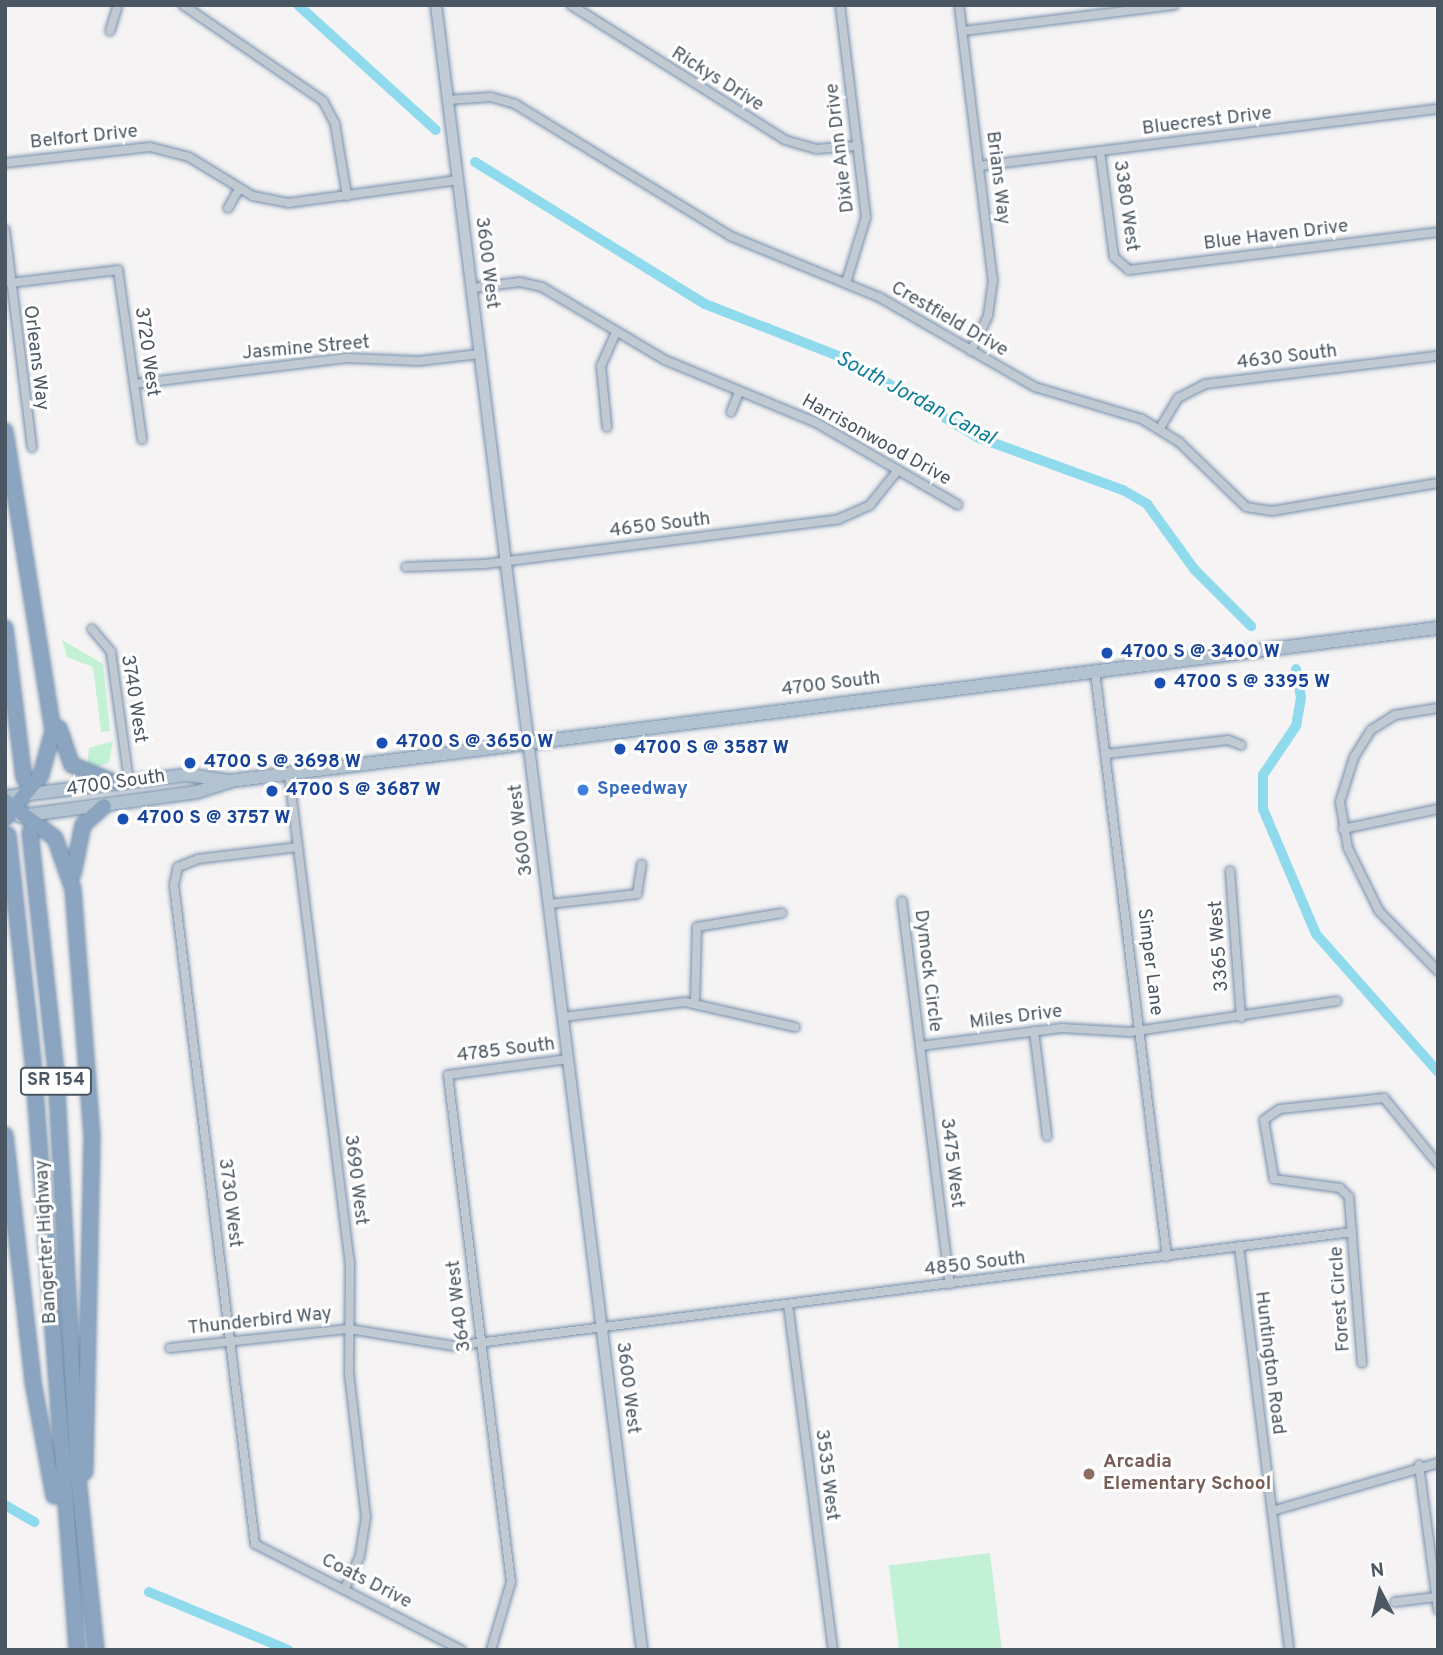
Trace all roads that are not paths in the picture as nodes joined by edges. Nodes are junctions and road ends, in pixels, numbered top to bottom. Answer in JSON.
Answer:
{"nodes":[{"id":1,"x":118,"y":5,"type":"edge"},
{"id":2,"x":183,"y":5,"type":"edge"},
{"id":3,"x":436,"y":5,"type":"edge"},
{"id":4,"x":571,"y":5,"type":"edge"},
{"id":5,"x":840,"y":5,"type":"edge"},
{"id":6,"x":959,"y":5,"type":"edge"},
{"id":7,"x":1174,"y":5,"type":"edge"},
{"id":8,"x":110,"y":30,"type":"dead end"},
{"id":9,"x":962,"y":31,"type":"junction"},
{"id":10,"x":448,"y":100,"type":"junction"},
{"id":11,"x":1438,"y":109,"type":"edge"},
{"id":12,"x":858,"y":146,"type":"junction"},
{"id":13,"x":1100,"y":151,"type":"junction"},
{"id":14,"x":5,"y":163,"type":"edge"},
{"id":15,"x":979,"y":166,"type":"junction"},
{"id":16,"x":458,"y":180,"type":"junction"},
{"id":17,"x":239,"y":189,"type":"junction"},
{"id":18,"x":347,"y":196,"type":"junction"},
{"id":19,"x":228,"y":208,"type":"dead end"},
{"id":20,"x":5,"y":230,"type":"edge"},
{"id":21,"x":1438,"y":232,"type":"edge"},
{"id":22,"x":1119,"y":266,"type":"joint"},
{"id":23,"x":10,"y":283,"type":"junction"},
{"id":24,"x":846,"y":284,"type":"junction"},
{"id":25,"x":472,"y":288,"type":"junction"},
{"id":26,"x":616,"y":332,"type":"junction"},
{"id":27,"x":971,"y":351,"type":"junction"},
{"id":28,"x":480,"y":354,"type":"junction"},
{"id":29,"x":1438,"y":356,"type":"edge"},
{"id":30,"x":134,"y":384,"type":"junction"},
{"id":31,"x":739,"y":391,"type":"junction"},
{"id":32,"x":732,"y":412,"type":"dead end"},
{"id":33,"x":607,"y":427,"type":"dead end"},
{"id":34,"x":1160,"y":428,"type":"junction"},
{"id":35,"x":5,"y":431,"type":"edge"},
{"id":36,"x":142,"y":439,"type":"dead end"},
{"id":37,"x":33,"y":447,"type":"dead end"},
{"id":38,"x":898,"y":470,"type":"junction"},
{"id":39,"x":1438,"y":483,"type":"edge"},
{"id":40,"x":958,"y":505,"type":"dead end"},
{"id":41,"x":506,"y":561,"type":"junction"},
{"id":42,"x":406,"y":567,"type":"dead end"},
{"id":43,"x":5,"y":628,"type":"edge"},
{"id":44,"x":1438,"y":628,"type":"edge"},
{"id":45,"x":92,"y":629,"type":"dead end"},
{"id":46,"x":1095,"y":671,"type":"junction"},
{"id":47,"x":49,"y":696,"type":"junction"},
{"id":48,"x":1438,"y":708,"type":"edge"},
{"id":49,"x":529,"y":745,"type":"junction"},
{"id":50,"x":1241,"y":745,"type":"dead end"},
{"id":51,"x":1106,"y":754,"type":"junction"},
{"id":52,"x":289,"y":775,"type":"junction"},
{"id":53,"x":230,"y":781,"type":"junction"},
{"id":54,"x":123,"y":782,"type":"junction"},
{"id":55,"x":25,"y":787,"type":"junction"},
{"id":56,"x":9,"y":801,"type":"edge"},
{"id":57,"x":104,"y":806,"type":"junction"},
{"id":58,"x":1438,"y":809,"type":"edge"},
{"id":59,"x":31,"y":815,"type":"junction"},
{"id":60,"x":5,"y":818,"type":"edge"},
{"id":61,"x":1343,"y":829,"type":"junction"},
{"id":62,"x":30,"y":832,"type":"dead end"},
{"id":63,"x":8,"y":835,"type":"dead end"},
{"id":64,"x":298,"y":847,"type":"junction"},
{"id":65,"x":642,"y":864,"type":"dead end"},
{"id":66,"x":1230,"y":871,"type":"dead end"},
{"id":67,"x":73,"y":889,"type":"junction"},
{"id":68,"x":902,"y":901,"type":"dead end"},
{"id":69,"x":549,"y":904,"type":"junction"},
{"id":70,"x":782,"y":913,"type":"dead end"},
{"id":71,"x":1438,"y":971,"type":"edge"},
{"id":72,"x":1337,"y":1001,"type":"dead end"},
{"id":73,"x":695,"y":1003,"type":"junction"},
{"id":74,"x":563,"y":1017,"type":"junction"},
{"id":75,"x":1241,"y":1018,"type":"junction"},
{"id":76,"x":795,"y":1027,"type":"dead end"},
{"id":77,"x":1142,"y":1030,"type":"junction"},
{"id":78,"x":1034,"y":1031,"type":"junction"},
{"id":79,"x":920,"y":1046,"type":"junction"},
{"id":80,"x":568,"y":1059,"type":"junction"},
{"id":81,"x":448,"y":1075,"type":"joint"},
{"id":82,"x":5,"y":1135,"type":"edge"},
{"id":83,"x":1047,"y":1136,"type":"dead end"},
{"id":84,"x":1438,"y":1164,"type":"edge"},
{"id":85,"x":1352,"y":1232,"type":"junction"},
{"id":86,"x":1239,"y":1246,"type":"junction"},
{"id":87,"x":1167,"y":1257,"type":"junction"},
{"id":88,"x":950,"y":1284,"type":"junction"},
{"id":89,"x":788,"y":1304,"type":"junction"},
{"id":90,"x":602,"y":1326,"type":"junction"},
{"id":91,"x":349,"y":1329,"type":"junction"},
{"id":92,"x":230,"y":1340,"type":"junction"},
{"id":93,"x":480,"y":1342,"type":"junction"},
{"id":94,"x":170,"y":1348,"type":"dead end"},
{"id":95,"x":1362,"y":1363,"type":"dead end"},
{"id":96,"x":1438,"y":1463,"type":"edge"},
{"id":97,"x":1419,"y":1465,"type":"junction"},
{"id":98,"x":1272,"y":1511,"type":"junction"},
{"id":99,"x":82,"y":1525,"type":"junction"},
{"id":100,"x":256,"y":1544,"type":"joint"},
{"id":101,"x":68,"y":1563,"type":"junction"},
{"id":102,"x":345,"y":1588,"type":"junction"},
{"id":103,"x":1436,"y":1597,"type":"junction"},
{"id":104,"x":1395,"y":1602,"type":"dead end"},
{"id":105,"x":1438,"y":1610,"type":"edge"},
{"id":106,"x":77,"y":1650,"type":"edge"},
{"id":107,"x":96,"y":1650,"type":"edge"},
{"id":108,"x":461,"y":1650,"type":"edge"},
{"id":109,"x":491,"y":1650,"type":"edge"},
{"id":110,"x":642,"y":1650,"type":"edge"},
{"id":111,"x":833,"y":1650,"type":"edge"},
{"id":112,"x":1289,"y":1650,"type":"edge"}],
"edges":[{"from":1,"to":8,"type":"street"},
{"from":2,"to":18,"type":"street"},
{"from":3,"to":10,"type":"street","name":"3600 West"},
{"from":4,"to":12,"type":"street","name":"Rickys Drive"},
{"from":5,"to":12,"type":"street","name":"Dixie Ann Drive"},
{"from":6,"to":9,"type":"street","name":"Brians Way"},
{"from":7,"to":9,"type":"street"},
{"from":9,"to":15,"type":"street","name":"Brians Way"},
{"from":10,"to":16,"type":"street","name":"3600 West"},
{"from":10,"to":24,"type":"street","name":"Crestfield Drive"},
{"from":11,"to":13,"type":"street","name":"Bluecrest Drive"},
{"from":12,"to":24,"type":"street","name":"Dixie Ann Drive"},
{"from":13,"to":15,"type":"street","name":"Bluecrest Drive"},
{"from":13,"to":22,"type":"street","name":"3380 West"},
{"from":14,"to":17,"type":"street","name":"Belfort Drive"},
{"from":15,"to":27,"type":"street","name":"Brians Way"},
{"from":16,"to":18,"type":"street","name":"Belfort Drive"},
{"from":16,"to":25,"type":"street","name":"3600 West"},
{"from":17,"to":18,"type":"street","name":"Belfort Drive"},
{"from":17,"to":19,"type":"street"},
{"from":20,"to":23,"type":"street","name":"Orleans Way"},
{"from":21,"to":22,"type":"street","name":"Blue Haven Drive"},
{"from":23,"to":30,"type":"street","name":"3720 West"},
{"from":23,"to":37,"type":"street","name":"Orleans Way"},
{"from":24,"to":27,"type":"street","name":"Crestfield Drive"},
{"from":25,"to":26,"type":"street","name":"Harrisonwood Drive"},
{"from":25,"to":28,"type":"street","name":"3600 West"},
{"from":26,"to":31,"type":"street","name":"Harrisonwood Drive"},
{"from":26,"to":33,"type":"street"},
{"from":27,"to":34,"type":"street","name":"Crestfield Drive"},
{"from":28,"to":30,"type":"street","name":"Jasmine Street"},
{"from":28,"to":41,"type":"street","name":"3600 West"},
{"from":29,"to":34,"type":"street","name":"4630 South"},
{"from":30,"to":36,"type":"street","name":"3720 West"},
{"from":31,"to":32,"type":"street"},
{"from":31,"to":38,"type":"street","name":"Harrisonwood Drive"},
{"from":34,"to":39,"type":"street","name":"Crestfield Drive"},
{"from":35,"to":47,"type":"highway"},
{"from":38,"to":40,"type":"street","name":"Harrisonwood Drive"},
{"from":38,"to":41,"type":"street","name":"4650 South"},
{"from":41,"to":42,"type":"street","name":"4650 South"},
{"from":41,"to":49,"type":"street","name":"3600 West"},
{"from":43,"to":55,"type":"highway"},
{"from":44,"to":46,"type":"main road","name":"4700 South"},
{"from":45,"to":54,"type":"street","name":"3740 West"},
{"from":46,"to":49,"type":"main road","name":"4700 South"},
{"from":46,"to":51,"type":"street","name":"Simper Lane"},
{"from":47,"to":54,"type":"highway"},
{"from":47,"to":55,"type":"highway"},
{"from":48,"to":61,"type":"street"},
{"from":49,"to":52,"type":"main road","name":"4700 South"},
{"from":49,"to":69,"type":"street","name":"3600 West"},
{"from":50,"to":51,"type":"street"},
{"from":51,"to":77,"type":"street","name":"Simper Lane"},
{"from":52,"to":53,"type":"main road","name":"4700 South"},
{"from":52,"to":64,"type":"street","name":"3690 West"},
{"from":53,"to":54,"type":"main road","name":"4700 South"},
{"from":53,"to":57,"type":"main road","name":"4700 South"},
{"from":54,"to":55,"type":"main road","name":"4700 South"},
{"from":55,"to":56,"type":"highway"},
{"from":56,"to":59,"type":"highway"},
{"from":56,"to":60,"type":"highway"},
{"from":57,"to":59,"type":"main road","name":"4700 South"},
{"from":57,"to":67,"type":"highway"},
{"from":58,"to":61,"type":"street"},
{"from":59,"to":60,"type":"main road","name":"4700 South"},
{"from":59,"to":67,"type":"highway"},
{"from":61,"to":71,"type":"street"},
{"from":62,"to":99,"type":"highway","name":"Bangerter Highway","number":"SR 154"},
{"from":63,"to":101,"type":"highway","name":"Bangerter Highway","number":"SR 154"},
{"from":64,"to":91,"type":"street","name":"3690 West"},
{"from":64,"to":92,"type":"street","name":"3730 West"},
{"from":65,"to":69,"type":"street"},
{"from":66,"to":75,"type":"street","name":"3365 West"},
{"from":67,"to":99,"type":"highway"},
{"from":68,"to":79,"type":"street","name":"Dymock Circle"},
{"from":69,"to":74,"type":"street","name":"3600 West"},
{"from":70,"to":73,"type":"street"},
{"from":72,"to":75,"type":"street","name":"Miles Drive"},
{"from":73,"to":74,"type":"street"},
{"from":73,"to":76,"type":"street"},
{"from":74,"to":80,"type":"street","name":"3600 West"},
{"from":75,"to":77,"type":"street","name":"Miles Drive"},
{"from":77,"to":78,"type":"street","name":"Miles Drive"},
{"from":77,"to":87,"type":"street","name":"Simper Lane"},
{"from":78,"to":79,"type":"street","name":"Miles Drive"},
{"from":78,"to":83,"type":"street"},
{"from":79,"to":88,"type":"street","name":"3475 West"},
{"from":80,"to":81,"type":"street","name":"4785 South"},
{"from":80,"to":90,"type":"street","name":"3600 West"},
{"from":81,"to":93,"type":"street","name":"3640 West"},
{"from":82,"to":101,"type":"highway"},
{"from":84,"to":85,"type":"street","name":"Forest Circle"},
{"from":85,"to":86,"type":"street","name":"4850 South"},
{"from":85,"to":95,"type":"street","name":"Forest Circle"},
{"from":86,"to":87,"type":"street","name":"4850 South"},
{"from":86,"to":98,"type":"street","name":"Huntington Road"},
{"from":87,"to":88,"type":"street","name":"4850 South"},
{"from":88,"to":89,"type":"street","name":"4850 South"},
{"from":89,"to":90,"type":"street","name":"4850 South"},
{"from":89,"to":111,"type":"street","name":"3535 West"},
{"from":90,"to":93,"type":"street","name":"Thunderbird Way"},
{"from":90,"to":110,"type":"street","name":"3600 West"},
{"from":91,"to":92,"type":"street","name":"Thunderbird Way"},
{"from":91,"to":93,"type":"street","name":"Thunderbird Way"},
{"from":91,"to":102,"type":"street","name":"3690 West"},
{"from":92,"to":94,"type":"street","name":"Thunderbird Way"},
{"from":92,"to":100,"type":"street","name":"3730 West"},
{"from":93,"to":109,"type":"street","name":"3640 West"},
{"from":96,"to":97,"type":"street"},
{"from":97,"to":98,"type":"street"},
{"from":97,"to":103,"type":"street"},
{"from":98,"to":112,"type":"street","name":"Huntington Road"},
{"from":99,"to":107,"type":"highway","name":"Bangerter Highway","number":"SR 154"},
{"from":100,"to":102,"type":"street","name":"Coats Drive"},
{"from":101,"to":106,"type":"highway","name":"Bangerter Highway","number":"SR 154"},
{"from":102,"to":108,"type":"street","name":"Coats Drive"},
{"from":103,"to":104,"type":"street"},
{"from":103,"to":105,"type":"street"}]}
